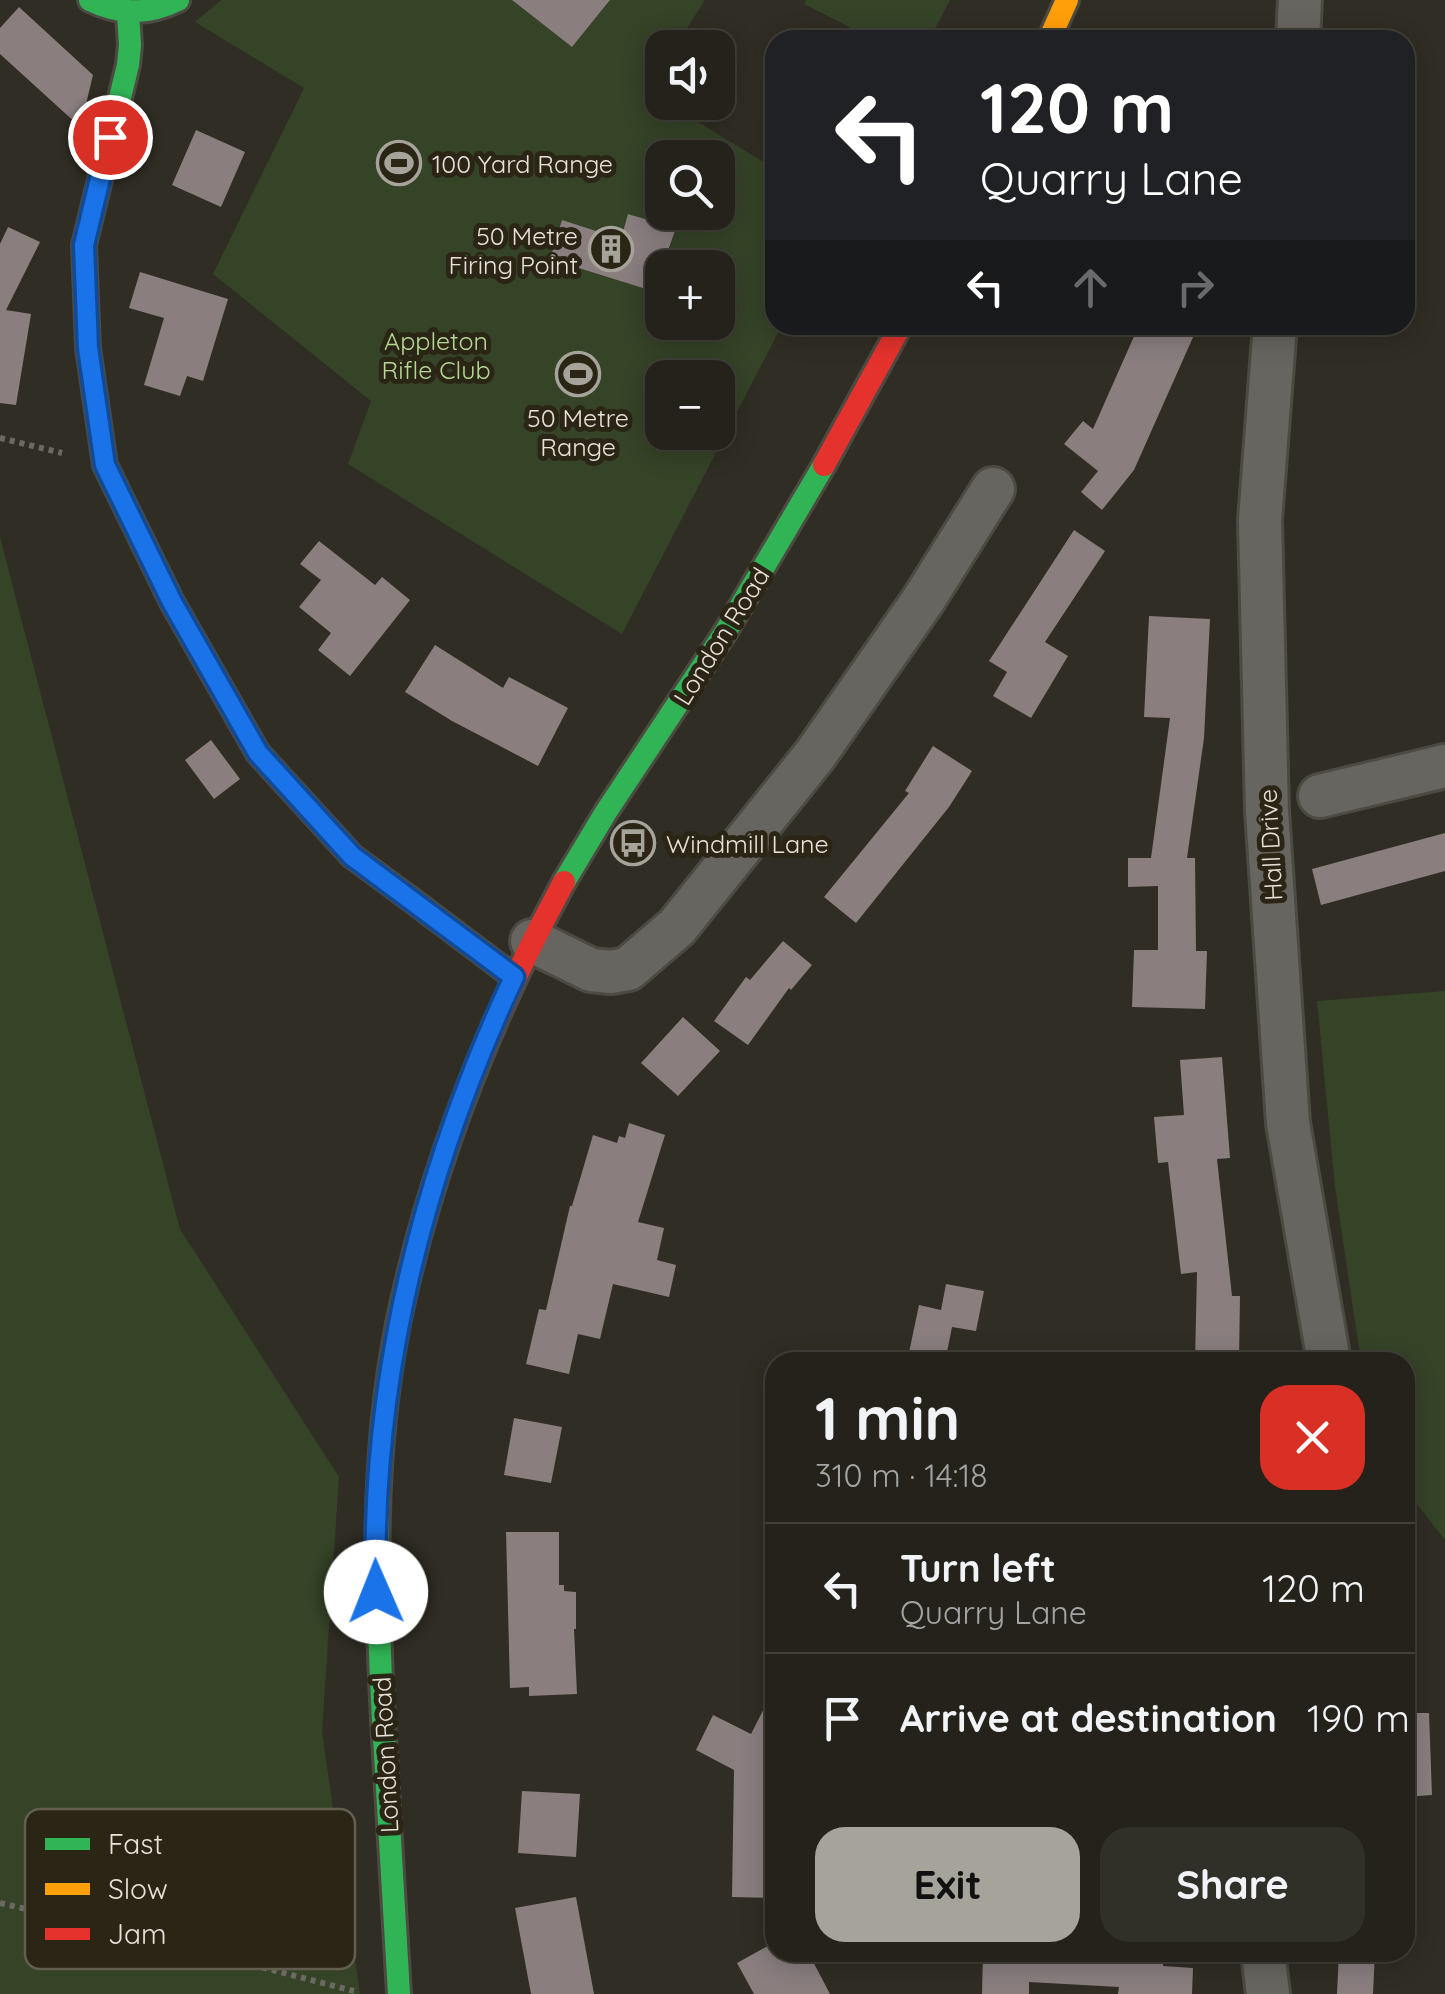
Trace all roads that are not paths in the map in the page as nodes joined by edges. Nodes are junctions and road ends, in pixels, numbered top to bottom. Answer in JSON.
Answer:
{"nodes":[{"id":1,"x":90,"y":0,"type":"edge"},
{"id":2,"x":178,"y":0,"type":"edge"},
{"id":3,"x":1068,"y":0,"type":"edge"},
{"id":4,"x":1300,"y":0,"type":"edge"},
{"id":5,"x":128,"y":14,"type":"junction"},
{"id":6,"x":1054,"y":30,"type":"edge"},
{"id":7,"x":1298,"y":30,"type":"edge"},
{"id":8,"x":896,"y":335,"type":"edge"},
{"id":9,"x":1275,"y":335,"type":"edge"},
{"id":10,"x":993,"y":490,"type":"dead end"},
{"id":11,"x":1445,"y":766,"type":"edge"},
{"id":12,"x":1320,"y":796,"type":"dead end"},
{"id":13,"x":523,"y":959,"type":"junction"},
{"id":14,"x":1328,"y":1352,"type":"edge"},
{"id":15,"x":1264,"y":1962,"type":"edge"},
{"id":16,"x":399,"y":1994,"type":"edge"},
{"id":17,"x":1268,"y":1994,"type":"edge"}],
"edges":[{"from":1,"to":5,"type":"main road"},
{"from":2,"to":5,"type":"main road"},
{"from":3,"to":6,"type":"main road"},
{"from":4,"to":7,"type":"street"},
{"from":5,"to":13,"type":"main road"},
{"from":8,"to":13,"type":"main road","name":"London Road"},
{"from":9,"to":14,"type":"street","name":"Hall Drive"},
{"from":10,"to":13,"type":"street"},
{"from":11,"to":12,"type":"street"},
{"from":13,"to":16,"type":"main road","name":"London Road"},
{"from":15,"to":17,"type":"street"}]}
